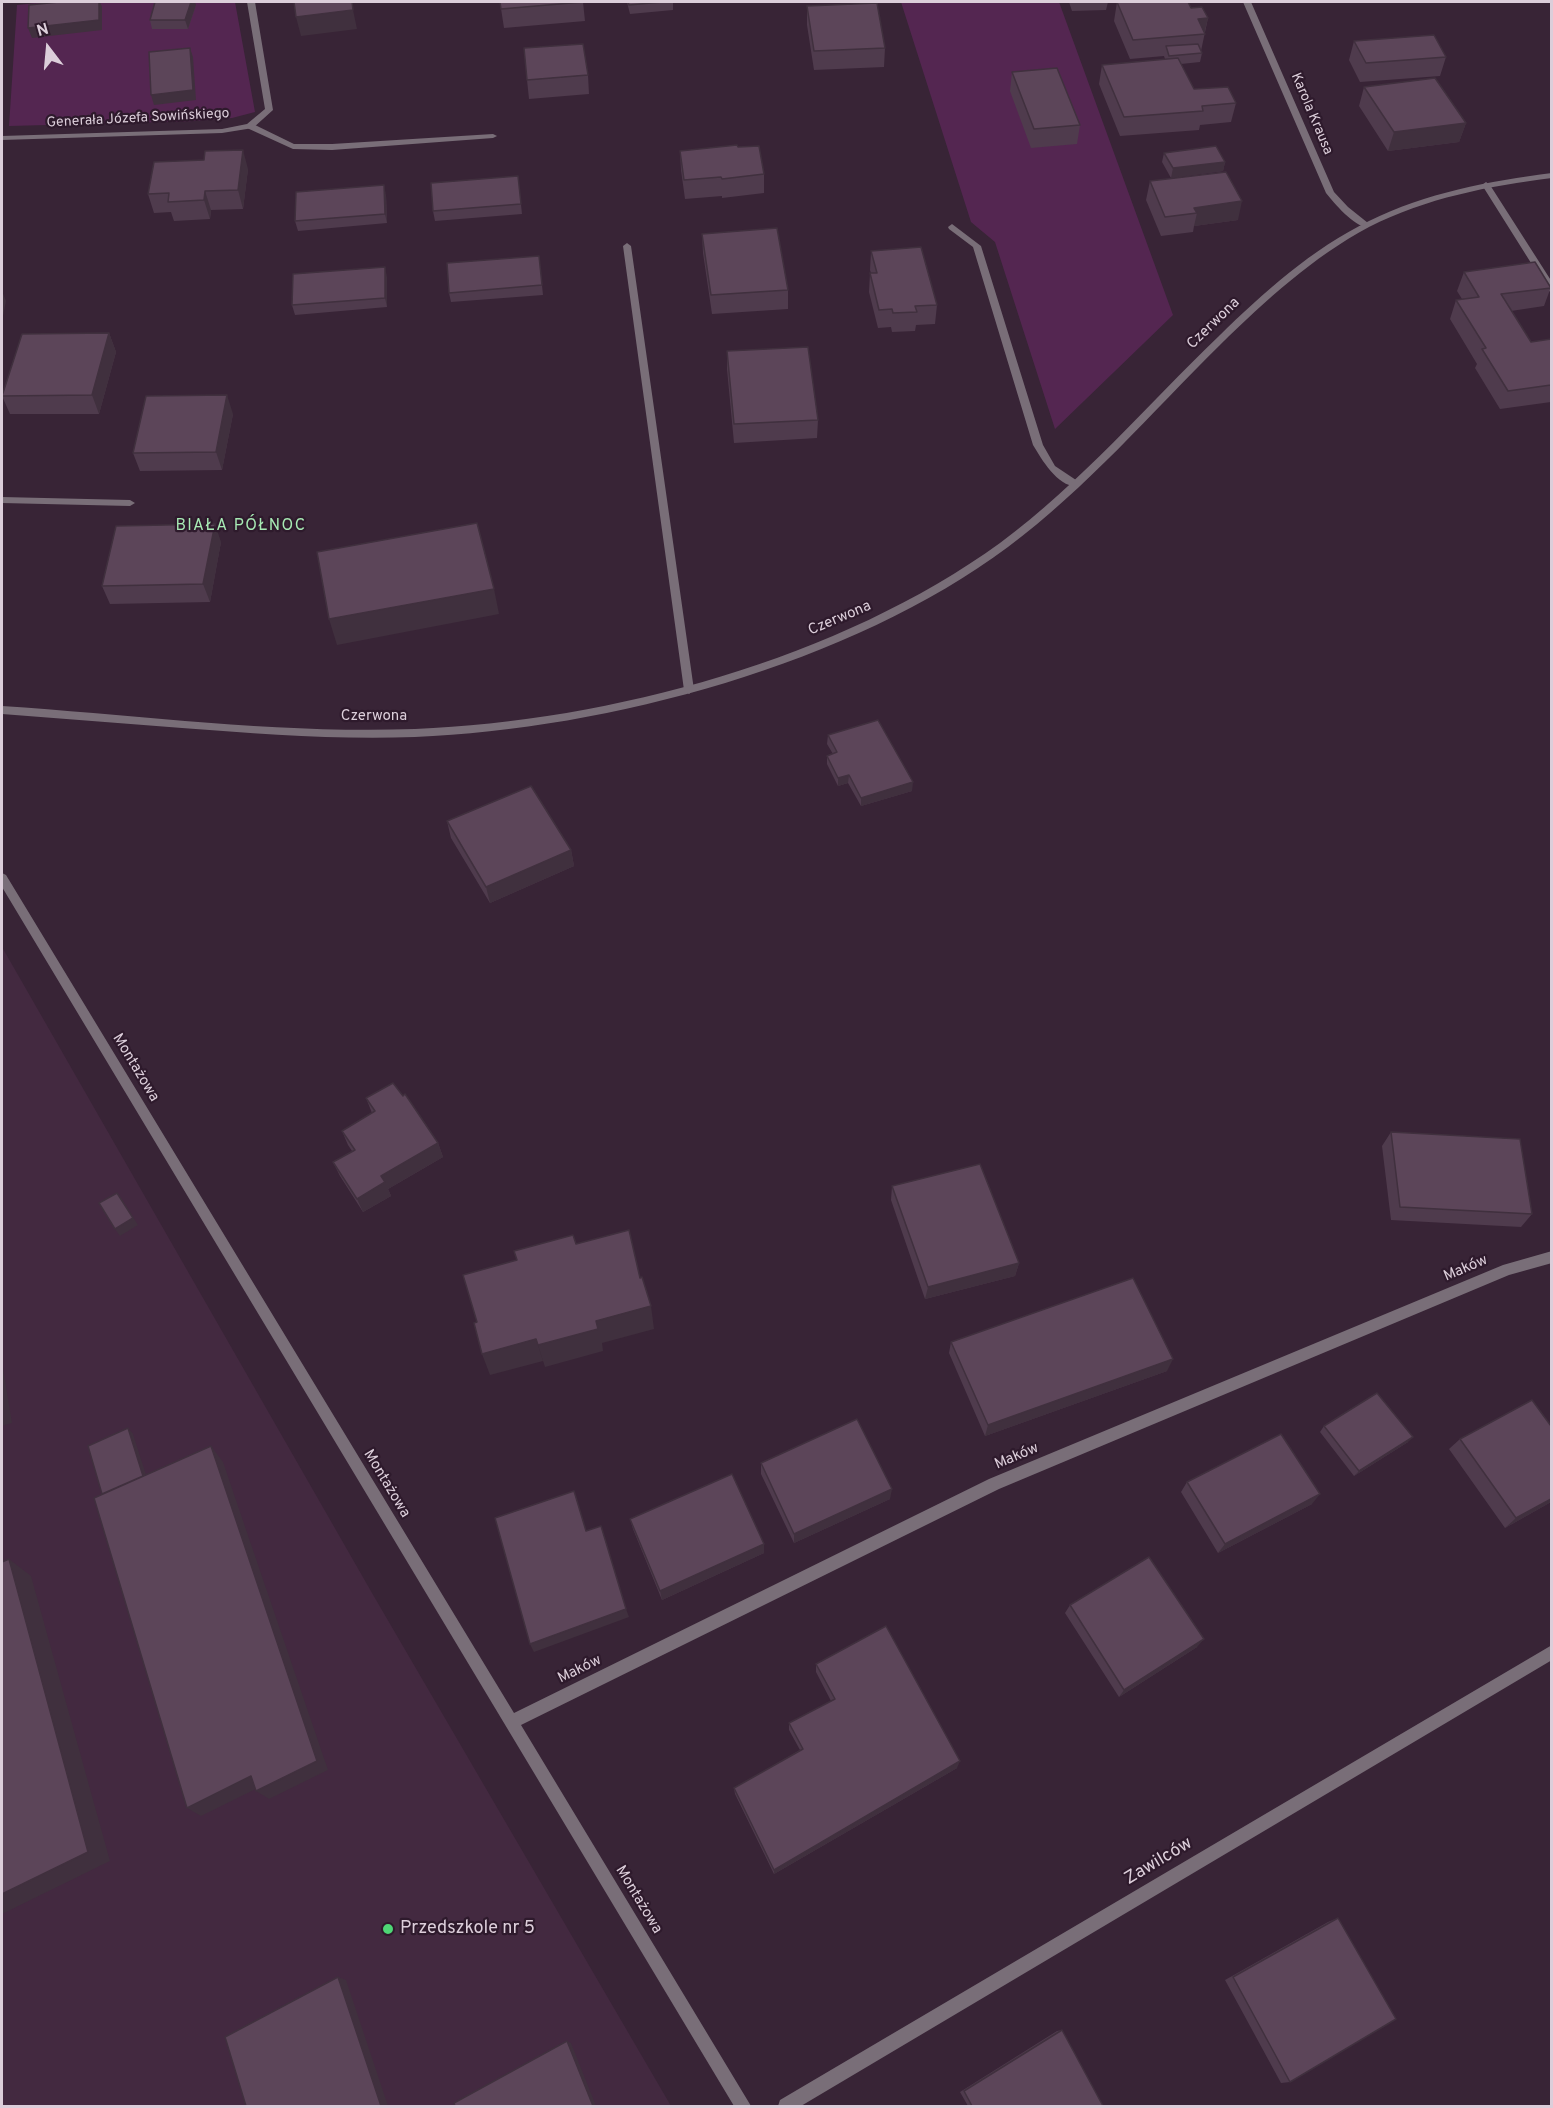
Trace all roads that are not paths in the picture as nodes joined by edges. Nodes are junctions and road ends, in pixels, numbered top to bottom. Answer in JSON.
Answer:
{"nodes":[{"id":1,"x":251,"y":2,"type":"edge"},
{"id":2,"x":1247,"y":2,"type":"edge"},
{"id":3,"x":250,"y":126,"type":"junction"},
{"id":4,"x":493,"y":136,"type":"dead end"},
{"id":5,"x":2,"y":138,"type":"edge"},
{"id":6,"x":1551,"y":175,"type":"edge"},
{"id":7,"x":1486,"y":185,"type":"junction"},
{"id":8,"x":1365,"y":225,"type":"junction"},
{"id":9,"x":952,"y":227,"type":"dead end"},
{"id":10,"x":627,"y":246,"type":"dead end"},
{"id":11,"x":1551,"y":290,"type":"edge"},
{"id":12,"x":1076,"y":484,"type":"junction"},
{"id":13,"x":2,"y":500,"type":"edge"},
{"id":14,"x":130,"y":503,"type":"dead end"},
{"id":15,"x":689,"y":690,"type":"junction"},
{"id":16,"x":2,"y":710,"type":"edge"},
{"id":17,"x":2,"y":878,"type":"edge"},
{"id":18,"x":1551,"y":1257,"type":"edge"},
{"id":19,"x":1551,"y":1652,"type":"edge"},
{"id":20,"x":512,"y":1722,"type":"junction"},
{"id":21,"x":743,"y":2106,"type":"edge"},
{"id":22,"x":786,"y":2106,"type":"edge"}],
"edges":[{"from":1,"to":3,"type":"street","name":"Generała Józefa Sowińskiego"},
{"from":2,"to":8,"type":"street","name":"Karola Krausa"},
{"from":3,"to":4,"type":"street"},
{"from":3,"to":5,"type":"street","name":"Generała Józefa Sowińskiego"},
{"from":6,"to":7,"type":"street","name":"Czerwona"},
{"from":7,"to":8,"type":"street","name":"Czerwona"},
{"from":7,"to":11,"type":"street"},
{"from":8,"to":12,"type":"street","name":"Czerwona"},
{"from":9,"to":12,"type":"street"},
{"from":10,"to":15,"type":"street"},
{"from":12,"to":15,"type":"street","name":"Czerwona"},
{"from":13,"to":14,"type":"street"},
{"from":15,"to":16,"type":"street","name":"Czerwona"},
{"from":17,"to":20,"type":"street","name":"Montażowa"},
{"from":18,"to":20,"type":"street","name":"Maków"},
{"from":19,"to":22,"type":"street","name":"Zawilców"},
{"from":20,"to":21,"type":"street","name":"Montażowa"}]}
